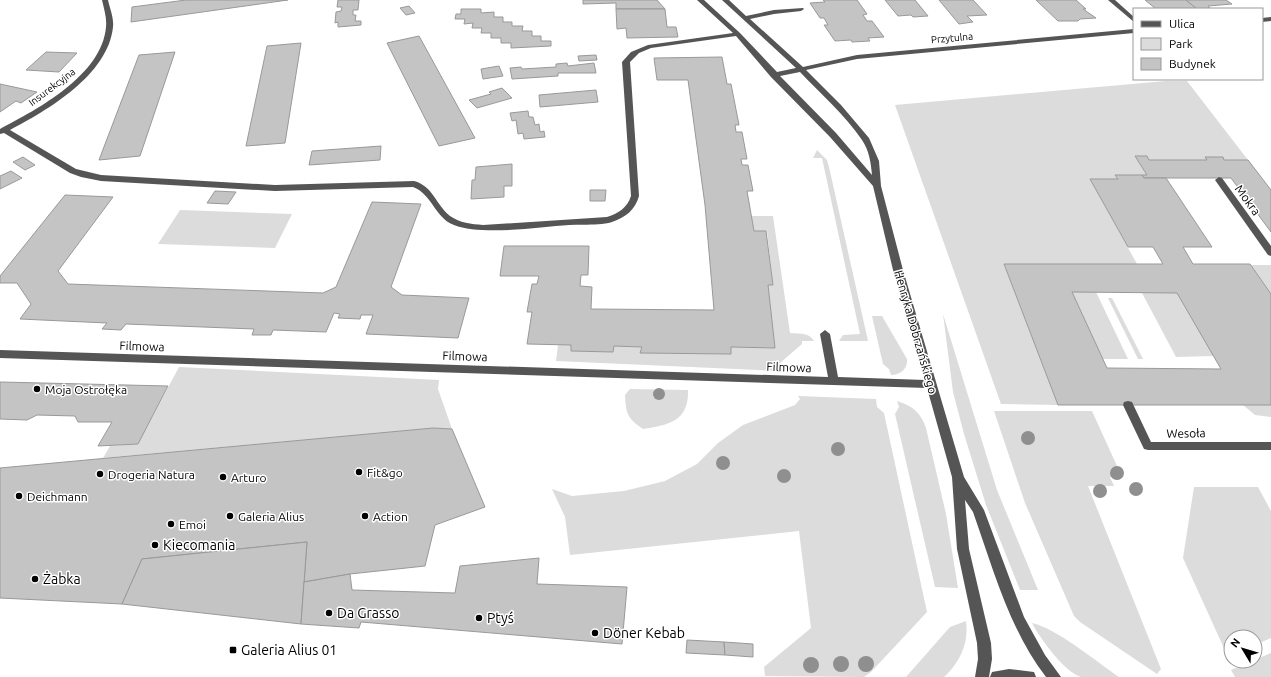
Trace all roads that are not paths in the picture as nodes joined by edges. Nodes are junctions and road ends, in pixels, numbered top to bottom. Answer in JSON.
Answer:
{"nodes":[{"id":1,"x":105,"y":0,"type":"edge"},
{"id":2,"x":700,"y":0,"type":"edge"},
{"id":3,"x":726,"y":0,"type":"edge"},
{"id":4,"x":1111,"y":0,"type":"edge"},
{"id":5,"x":801,"y":9,"type":"dead end"},
{"id":6,"x":746,"y":18,"type":"junction"},
{"id":7,"x":1133,"y":19,"type":"edge"},
{"id":8,"x":1133,"y":31,"type":"edge"},
{"id":9,"x":738,"y":34,"type":"junction"},
{"id":10,"x":801,"y":69,"type":"junction"},
{"id":11,"x":774,"y":75,"type":"junction"},
{"id":12,"x":2,"y":131,"type":"edge"},
{"id":13,"x":1219,"y":180,"type":"dead end"},
{"id":14,"x":877,"y":186,"type":"junction"},
{"id":15,"x":1271,"y":253,"type":"edge"},
{"id":16,"x":825,"y":334,"type":"dead end"},
{"id":17,"x":0,"y":354,"type":"edge"},
{"id":18,"x":834,"y":381,"type":"junction"},
{"id":19,"x":930,"y":384,"type":"junction"},
{"id":20,"x":1128,"y":405,"type":"dead end"},
{"id":21,"x":1271,"y":446,"type":"edge"},
{"id":22,"x":958,"y":477,"type":"junction"},
{"id":23,"x":982,"y":677,"type":"edge"},
{"id":24,"x":997,"y":677,"type":"edge"},
{"id":25,"x":1029,"y":677,"type":"edge"},
{"id":26,"x":1054,"y":677,"type":"edge"}],
"edges":[{"from":1,"to":12,"type":"street","name":"Insurekcyjna"},
{"from":2,"to":9,"type":"street","name":"Henryka Dobrzańskiego"},
{"from":3,"to":6,"type":"street","name":"Henryka Dobrzańskiego"},
{"from":4,"to":7,"type":"street"},
{"from":5,"to":6,"type":"street"},
{"from":6,"to":10,"type":"street","name":"Henryka Dobrzańskiego"},
{"from":8,"to":10,"type":"street","name":"Przytulna"},
{"from":9,"to":11,"type":"street","name":"Henryka Dobrzańskiego"},
{"from":9,"to":12,"type":"street"},
{"from":10,"to":11,"type":"street","name":"Przytulna"},
{"from":10,"to":14,"type":"street","name":"Henryka Dobrzańskiego"},
{"from":11,"to":14,"type":"street","name":"Henryka Dobrzańskiego"},
{"from":13,"to":15,"type":"street","name":"Mokra"},
{"from":14,"to":19,"type":"street","name":"Henryka Dobrzańskiego"},
{"from":16,"to":18,"type":"street"},
{"from":17,"to":18,"type":"street","name":"Filmowa"},
{"from":18,"to":19,"type":"street","name":"Filmowa"},
{"from":19,"to":22,"type":"street","name":"Henryka Dobrzańskiego"},
{"from":20,"to":21,"type":"street","name":"Wesoła"},
{"from":22,"to":23,"type":"street","name":"Henryka Dobrzańskiego"},
{"from":22,"to":26,"type":"street","name":"Henryka Dobrzańskiego"},
{"from":24,"to":25,"type":"street"}]}
